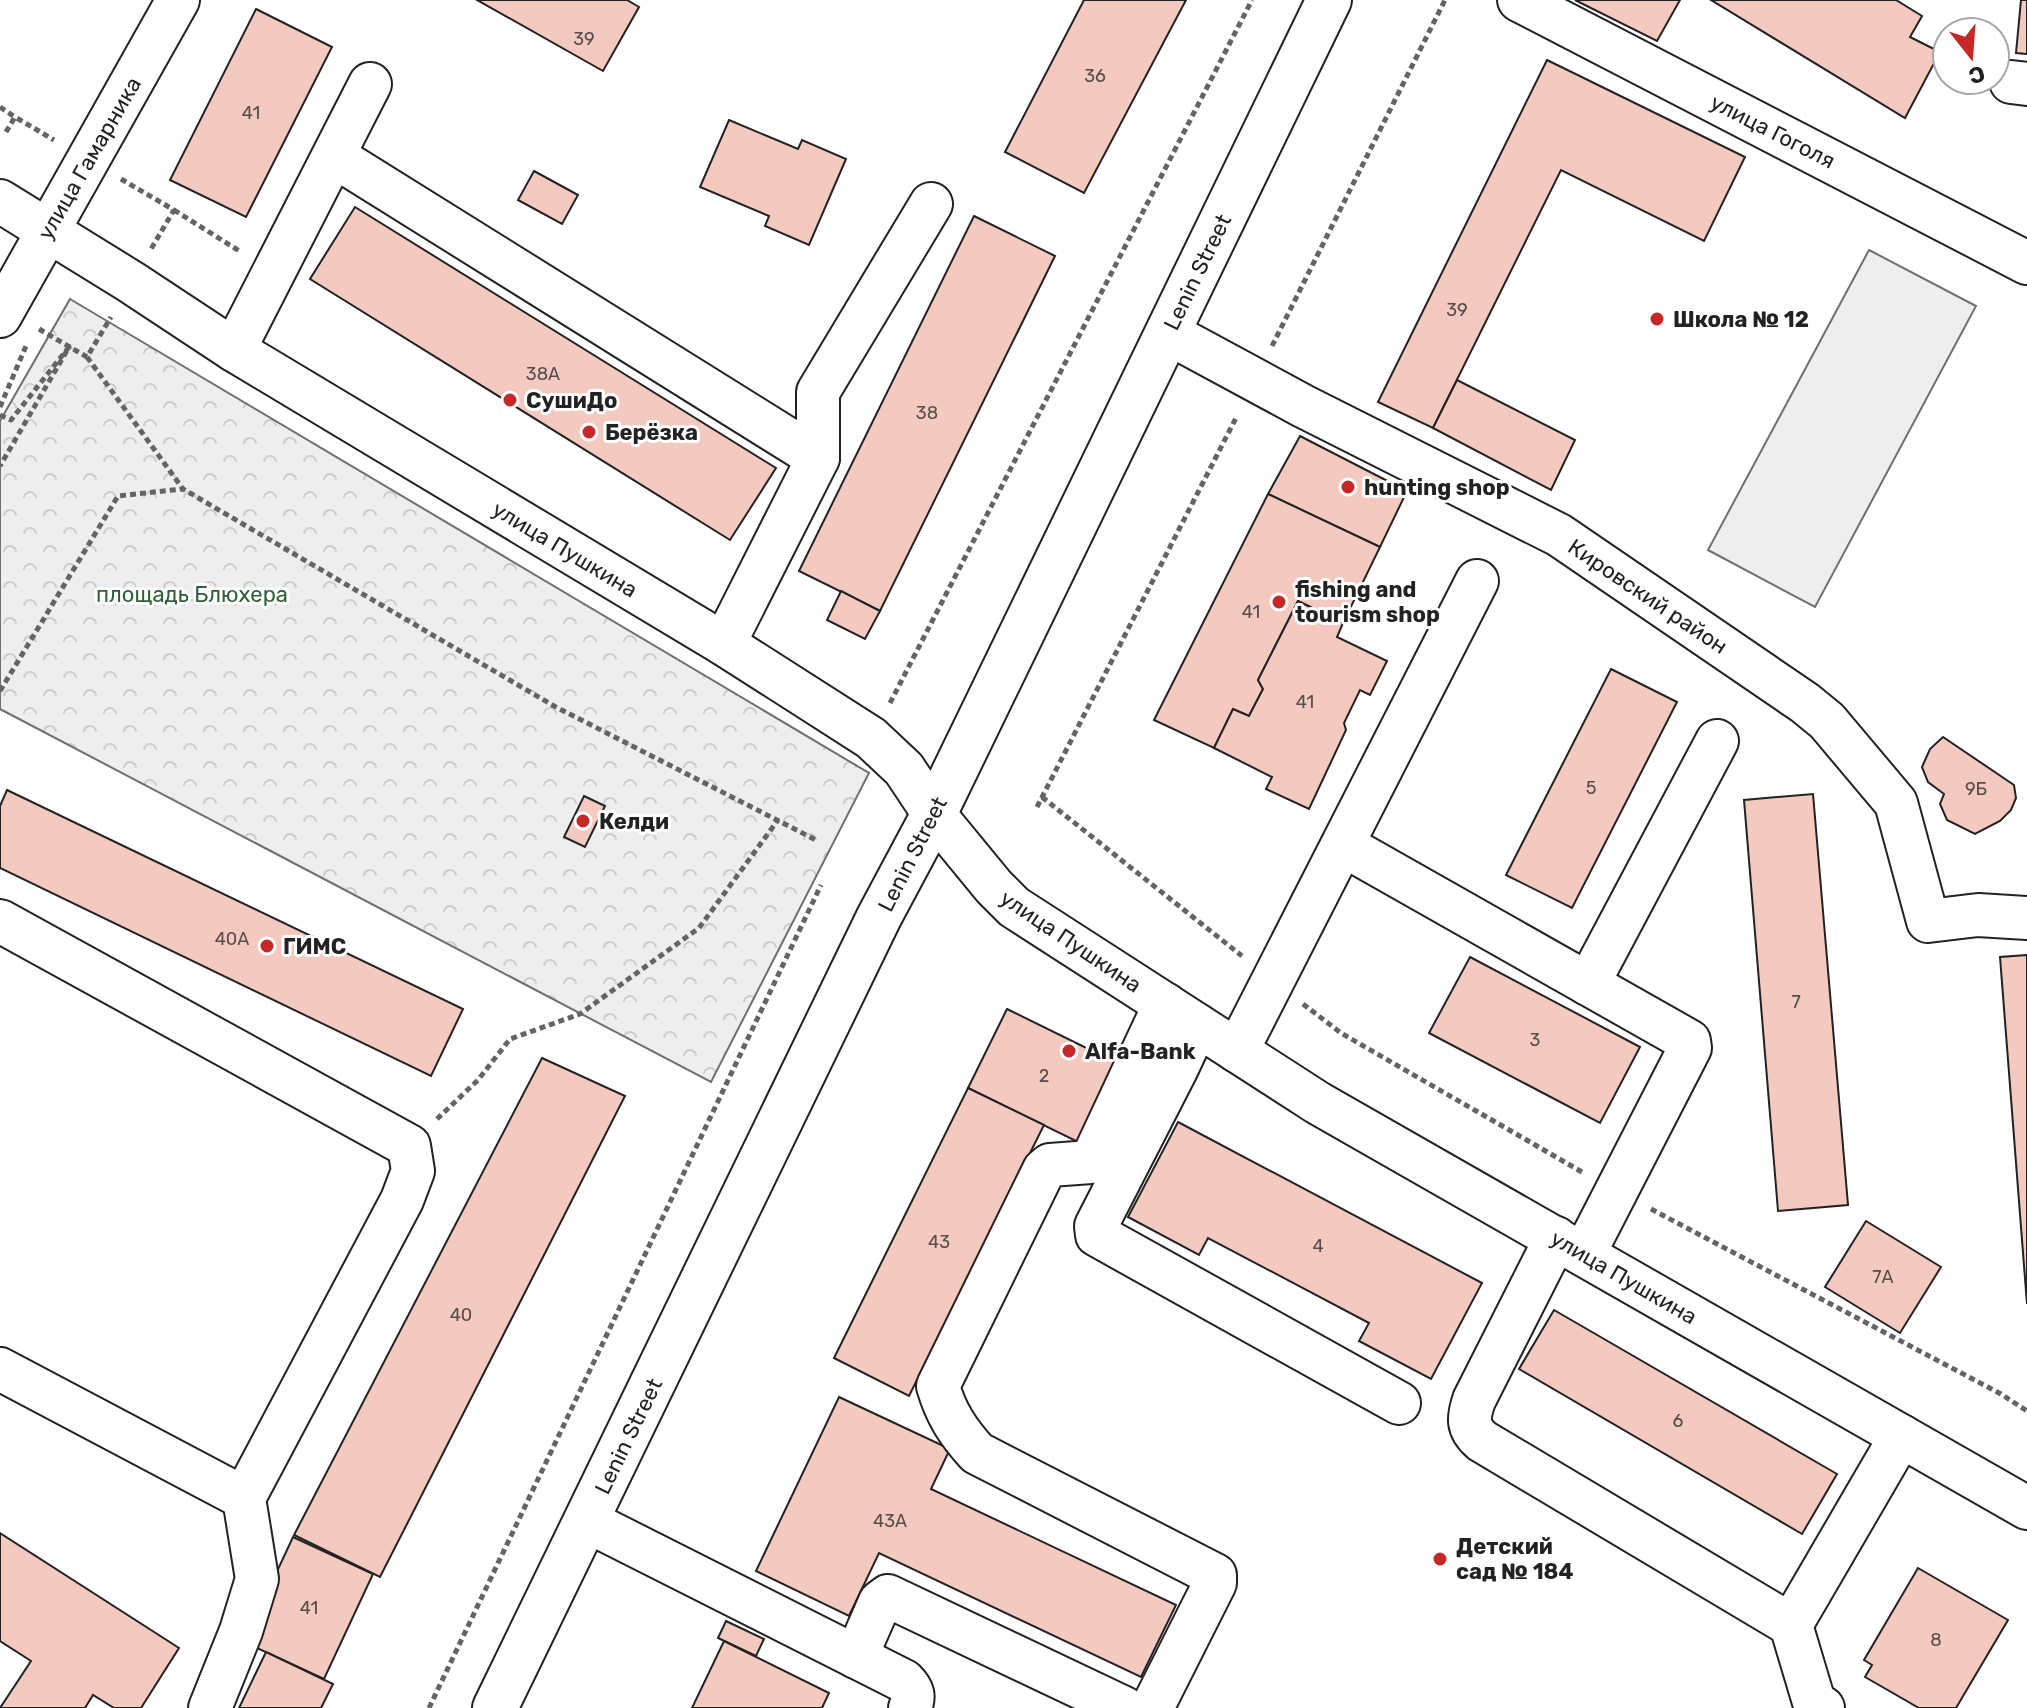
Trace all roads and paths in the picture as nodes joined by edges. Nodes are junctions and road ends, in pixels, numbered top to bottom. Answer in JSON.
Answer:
{"nodes":[{"id":1,"x":178,"y":0,"type":"edge"},
{"id":2,"x":1252,"y":0,"type":"edge"},
{"id":3,"x":1329,"y":0,"type":"edge"},
{"id":4,"x":1519,"y":0,"type":"edge"},
{"id":5,"x":370,"y":84,"type":"dead end"},
{"id":6,"x":0,"y":107,"type":"edge"},
{"id":7,"x":15,"y":117,"type":"junction"},
{"id":8,"x":6,"y":132,"type":"dead end"},
{"id":9,"x":42,"y":133,"type":"dead end"},
{"id":10,"x":334,"y":156,"type":"junction"},
{"id":11,"x":113,"y":175,"type":"dead end"},
{"id":12,"x":0,"y":201,"type":"edge"},
{"id":13,"x":931,"y":204,"type":"dead end"},
{"id":14,"x":174,"y":210,"type":"junction"},
{"id":15,"x":47,"y":231,"type":"junction"},
{"id":16,"x":151,"y":250,"type":"dead end"},
{"id":17,"x":2027,"y":263,"type":"edge"},
{"id":18,"x":274,"y":273,"type":"junction"},
{"id":19,"x":114,"y":313,"type":"dead end"},
{"id":20,"x":14,"y":328,"type":"edge"},
{"id":21,"x":41,"y":330,"type":"dead end"},
{"id":22,"x":1168,"y":333,"type":"junction"},
{"id":23,"x":69,"y":347,"type":"junction"},
{"id":24,"x":234,"y":350,"type":"junction"},
{"id":25,"x":87,"y":357,"type":"junction"},
{"id":26,"x":0,"y":407,"type":"edge"},
{"id":27,"x":0,"y":415,"type":"edge"},
{"id":28,"x":818,"y":458,"type":"junction"},
{"id":29,"x":0,"y":466,"type":"edge"},
{"id":30,"x":183,"y":489,"type":"junction"},
{"id":31,"x":1477,"y":581,"type":"dead end"},
{"id":32,"x":724,"y":644,"type":"junction"},
{"id":33,"x":0,"y":691,"type":"edge"},
{"id":34,"x":887,"y":709,"type":"dead end"},
{"id":35,"x":1717,"y":741,"type":"dead end"},
{"id":36,"x":1042,"y":797,"type":"dead end"},
{"id":37,"x":934,"y":814,"type":"junction"},
{"id":38,"x":778,"y":820,"type":"junction"},
{"id":39,"x":816,"y":840,"type":"dead end"},
{"id":40,"x":1343,"y":845,"type":"junction"},
{"id":41,"x":821,"y":885,"type":"dead end"},
{"id":42,"x":2027,"y":918,"type":"edge"},
{"id":43,"x":0,"y":921,"type":"edge"},
{"id":44,"x":1274,"y":981,"type":"junction"},
{"id":45,"x":1588,"y":984,"type":"junction"},
{"id":46,"x":1181,"y":1015,"type":"junction"},
{"id":47,"x":1237,"y":1051,"type":"junction"},
{"id":48,"x":409,"y":1146,"type":"junction"},
{"id":49,"x":1616,"y":1191,"type":"junction"},
{"id":50,"x":1570,"y":1246,"type":"junction"},
{"id":51,"x":0,"y":1369,"type":"edge"},
{"id":52,"x":1399,"y":1403,"type":"dead end"},
{"id":53,"x":2027,"y":1411,"type":"edge"},
{"id":54,"x":1901,"y":1436,"type":"junction"},
{"id":55,"x":244,"y":1498,"type":"junction"},
{"id":56,"x":2027,"y":1508,"type":"edge"},
{"id":57,"x":587,"y":1521,"type":"junction"},
{"id":58,"x":1791,"y":1625,"type":"junction"},
{"id":59,"x":856,"y":1657,"type":"junction"},
{"id":60,"x":210,"y":1708,"type":"edge"},
{"id":61,"x":429,"y":1708,"type":"edge"},
{"id":62,"x":495,"y":1708,"type":"edge"},
{"id":63,"x":910,"y":1708,"type":"edge"},
{"id":64,"x":1124,"y":1708,"type":"edge"},
{"id":65,"x":1152,"y":1708,"type":"edge"},
{"id":66,"x":1823,"y":1708,"type":"edge"}],
"edges":[{"from":1,"to":15,"type":"street","name":"улица Гамарника"},
{"from":2,"to":34,"type":"path"},
{"from":3,"to":22,"type":"main road","name":"Lenin Street"},
{"from":4,"to":17,"type":"street","name":"улица Гоголя"},
{"from":5,"to":10,"type":"street"},
{"from":6,"to":7,"type":"path"},
{"from":7,"to":8,"type":"path"},
{"from":7,"to":9,"type":"path"},
{"from":10,"to":18,"type":"street"},
{"from":10,"to":28,"type":"street"},
{"from":11,"to":14,"type":"path"},
{"from":12,"to":15,"type":"street","name":"улица Пушкина"},
{"from":13,"to":28,"type":"street"},
{"from":14,"to":16,"type":"path"},
{"from":14,"to":18,"type":"path"},
{"from":15,"to":20,"type":"street","name":"улица Гамарника"},
{"from":15,"to":24,"type":"street","name":"улица Пушкина"},
{"from":18,"to":24,"type":"street"},
{"from":19,"to":25,"type":"path"},
{"from":20,"to":26,"type":"path"},
{"from":21,"to":23,"type":"path"},
{"from":22,"to":37,"type":"main road","name":"Lenin Street"},
{"from":22,"to":42,"type":"street","name":"Кировский район"},
{"from":23,"to":25,"type":"path"},
{"from":23,"to":27,"type":"path"},
{"from":23,"to":29,"type":"path"},
{"from":24,"to":32,"type":"street","name":"улица Пушкина"},
{"from":25,"to":30,"type":"path"},
{"from":28,"to":32,"type":"street"},
{"from":30,"to":33,"type":"path"},
{"from":30,"to":38,"type":"path"},
{"from":31,"to":40,"type":"street"},
{"from":32,"to":37,"type":"street","name":"улица Пушкина"},
{"from":35,"to":45,"type":"street"},
{"from":36,"to":44,"type":"path"},
{"from":37,"to":46,"type":"street","name":"улица Пушкина"},
{"from":37,"to":57,"type":"main road","name":"Lenin Street"},
{"from":38,"to":39,"type":"path"},
{"from":38,"to":48,"type":"path"},
{"from":40,"to":44,"type":"street"},
{"from":40,"to":45,"type":"street"},
{"from":41,"to":61,"type":"path"},
{"from":43,"to":48,"type":"street"},
{"from":44,"to":47,"type":"street"},
{"from":44,"to":49,"type":"path"},
{"from":45,"to":49,"type":"street"},
{"from":46,"to":47,"type":"street","name":"улица Пушкина"},
{"from":46,"to":52,"type":"street"},
{"from":46,"to":65,"type":"street"},
{"from":47,"to":50,"type":"street","name":"улица Пушкина"},
{"from":48,"to":55,"type":"street"},
{"from":49,"to":50,"type":"street"},
{"from":49,"to":53,"type":"path"},
{"from":50,"to":54,"type":"street","name":"улица Пушкина"},
{"from":50,"to":58,"type":"street"},
{"from":51,"to":55,"type":"street"},
{"from":54,"to":56,"type":"street","name":"улица Пушкина"},
{"from":54,"to":58,"type":"street"},
{"from":55,"to":60,"type":"street"},
{"from":57,"to":59,"type":"street"},
{"from":57,"to":62,"type":"main road","name":"Lenin Street"},
{"from":58,"to":66,"type":"street"},
{"from":59,"to":63,"type":"street"},
{"from":59,"to":64,"type":"street"}]}
